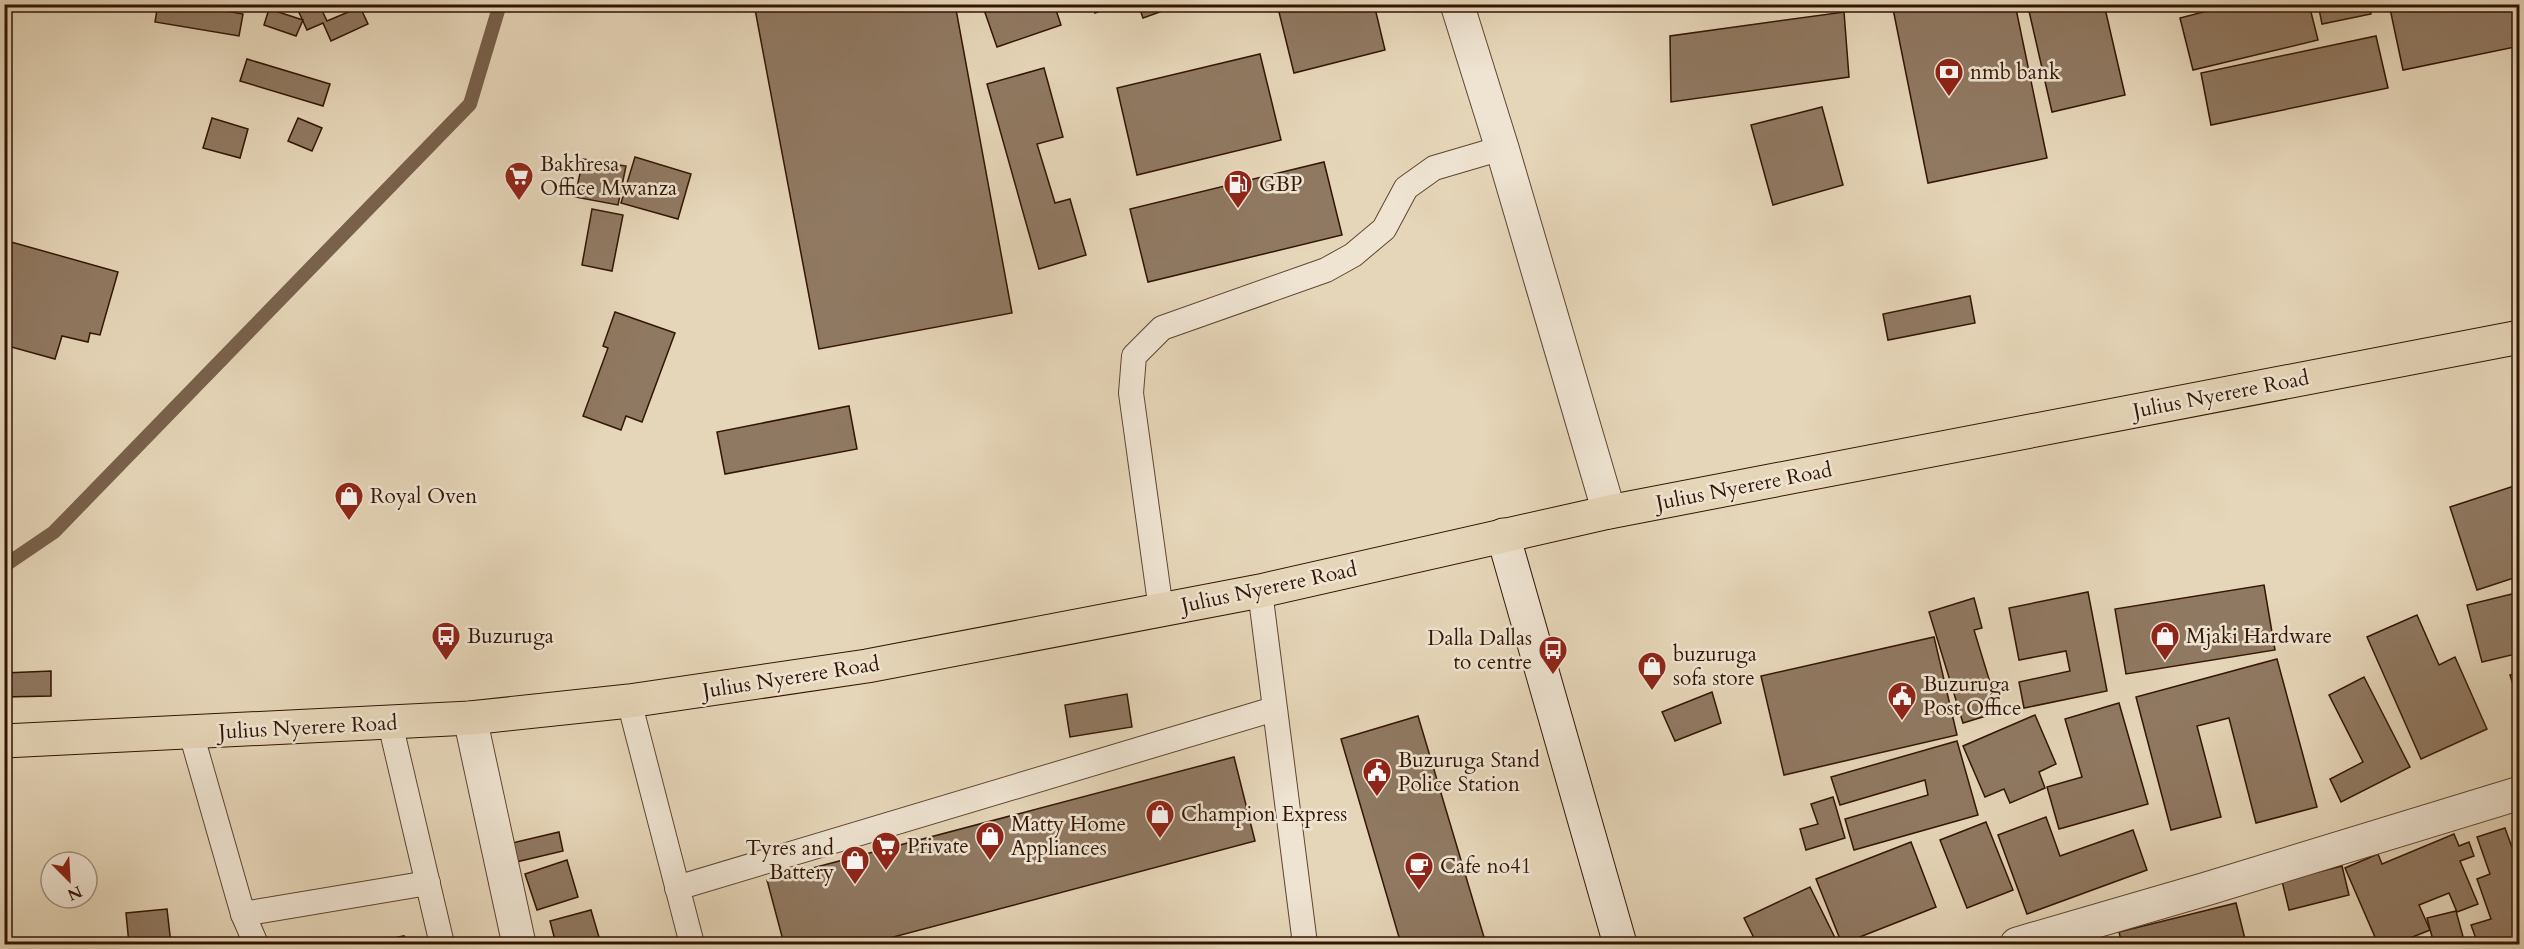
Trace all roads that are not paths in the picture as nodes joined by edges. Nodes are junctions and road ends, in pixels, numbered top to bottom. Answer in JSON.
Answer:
{"nodes":[{"id":1,"x":1457,"y":4,"type":"edge"},
{"id":2,"x":1502,"y":148,"type":"junction"},
{"id":3,"x":2520,"y":337,"type":"edge"},
{"id":4,"x":1609,"y":512,"type":"junction"},
{"id":5,"x":1503,"y":535,"type":"junction"},
{"id":6,"x":1260,"y":591,"type":"junction"},
{"id":7,"x":1161,"y":609,"type":"junction"},
{"id":8,"x":629,"y":701,"type":"junction"},
{"id":9,"x":1274,"y":709,"type":"junction"},
{"id":10,"x":470,"y":718,"type":"junction"},
{"id":11,"x":390,"y":723,"type":"junction"},
{"id":12,"x":190,"y":733,"type":"junction"},
{"id":13,"x":4,"y":741,"type":"edge"},
{"id":14,"x":2520,"y":793,"type":"edge"},
{"id":15,"x":428,"y":883,"type":"junction"},
{"id":16,"x":677,"y":888,"type":"junction"},
{"id":17,"x":243,"y":914,"type":"junction"},
{"id":18,"x":256,"y":945,"type":"edge"},
{"id":19,"x":442,"y":945,"type":"edge"},
{"id":20,"x":519,"y":945,"type":"edge"},
{"id":21,"x":692,"y":945,"type":"edge"},
{"id":22,"x":1305,"y":945,"type":"edge"},
{"id":23,"x":1620,"y":945,"type":"edge"},
{"id":24,"x":2017,"y":945,"type":"edge"}],
"edges":[{"from":1,"to":2,"type":"street"},
{"from":2,"to":4,"type":"street"},
{"from":2,"to":7,"type":"lane"},
{"from":3,"to":4,"type":"highway","name":"Julius Nyerere Road"},
{"from":4,"to":5,"type":"highway","name":"Julius Nyerere Road"},
{"from":5,"to":6,"type":"highway","name":"Julius Nyerere Road"},
{"from":5,"to":23,"type":"street"},
{"from":6,"to":7,"type":"highway","name":"Julius Nyerere Road"},
{"from":6,"to":9,"type":"lane"},
{"from":7,"to":8,"type":"highway","name":"Julius Nyerere Road"},
{"from":8,"to":10,"type":"highway","name":"Julius Nyerere Road"},
{"from":8,"to":16,"type":"lane"},
{"from":9,"to":16,"type":"lane"},
{"from":9,"to":22,"type":"lane"},
{"from":10,"to":11,"type":"highway","name":"Julius Nyerere Road"},
{"from":10,"to":20,"type":"street"},
{"from":11,"to":12,"type":"highway","name":"Julius Nyerere Road"},
{"from":11,"to":15,"type":"lane"},
{"from":12,"to":13,"type":"highway","name":"Julius Nyerere Road"},
{"from":12,"to":17,"type":"lane"},
{"from":14,"to":24,"type":"street"},
{"from":15,"to":17,"type":"lane"},
{"from":15,"to":19,"type":"lane"},
{"from":16,"to":21,"type":"lane"},
{"from":17,"to":18,"type":"lane"}]}
